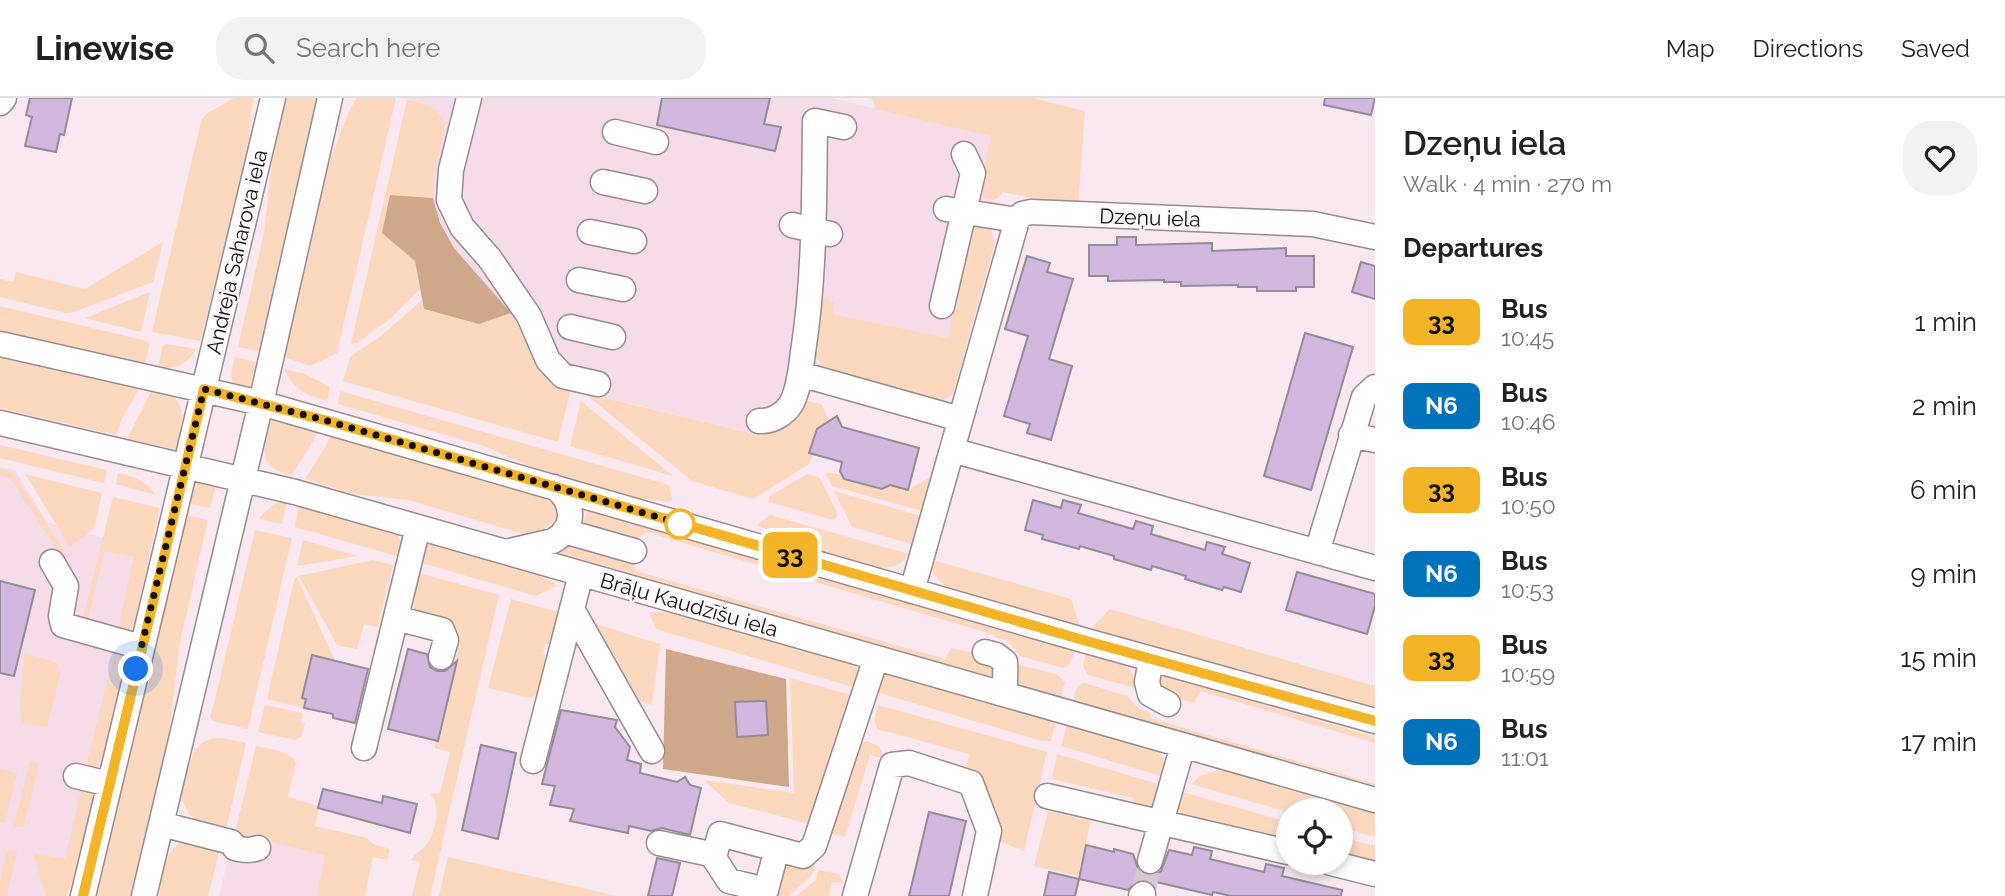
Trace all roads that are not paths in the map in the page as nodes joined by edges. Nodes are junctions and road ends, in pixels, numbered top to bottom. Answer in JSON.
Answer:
{"nodes":[{"id":1,"x":4,"y":98,"type":"edge"},
{"id":2,"x":273,"y":98,"type":"edge"},
{"id":3,"x":330,"y":98,"type":"edge"},
{"id":4,"x":474,"y":99,"type":"edge"},
{"id":5,"x":0,"y":103,"type":"edge"},
{"id":6,"x":844,"y":127,"type":"dead end"},
{"id":7,"x":615,"y":132,"type":"dead end"},
{"id":8,"x":656,"y":142,"type":"dead end"},
{"id":9,"x":964,"y":154,"type":"dead end"},
{"id":10,"x":603,"y":182,"type":"dead end"},
{"id":11,"x":645,"y":191,"type":"dead end"},
{"id":12,"x":955,"y":210,"type":"junction"},
{"id":13,"x":1017,"y":220,"type":"junction"},
{"id":14,"x":590,"y":232,"type":"dead end"},
{"id":15,"x":1375,"y":237,"type":"edge"},
{"id":16,"x":634,"y":241,"type":"dead end"},
{"id":17,"x":579,"y":280,"type":"dead end"},
{"id":18,"x":623,"y":289,"type":"dead end"},
{"id":19,"x":942,"y":306,"type":"dead end"},
{"id":20,"x":570,"y":327,"type":"dead end"},
{"id":21,"x":613,"y":337,"type":"dead end"},
{"id":22,"x":0,"y":344,"type":"edge"},
{"id":23,"x":800,"y":374,"type":"junction"},
{"id":24,"x":598,"y":384,"type":"dead end"},
{"id":25,"x":1375,"y":387,"type":"edge"},
{"id":26,"x":204,"y":389,"type":"junction"},
{"id":27,"x":261,"y":402,"type":"junction"},
{"id":28,"x":960,"y":419,"type":"junction"},
{"id":29,"x":759,"y":421,"type":"dead end"},
{"id":30,"x":0,"y":423,"type":"edge"},
{"id":31,"x":1363,"y":438,"type":"edge"},
{"id":32,"x":952,"y":450,"type":"junction"},
{"id":33,"x":185,"y":466,"type":"junction"},
{"id":34,"x":243,"y":480,"type":"junction"},
{"id":35,"x":554,"y":487,"type":"junction"},
{"id":36,"x":418,"y":527,"type":"junction"},
{"id":37,"x":564,"y":531,"type":"junction"},
{"id":38,"x":634,"y":551,"type":"dead end"},
{"id":39,"x":506,"y":552,"type":"junction"},
{"id":40,"x":1317,"y":552,"type":"junction"},
{"id":41,"x":52,"y":562,"type":"dead end"},
{"id":42,"x":1375,"y":568,"type":"edge"},
{"id":43,"x":582,"y":574,"type":"junction"},
{"id":44,"x":912,"y":591,"type":"junction"},
{"id":45,"x":573,"y":611,"type":"junction"},
{"id":46,"x":396,"y":618,"type":"junction"},
{"id":47,"x":141,"y":647,"type":"junction"},
{"id":48,"x":985,"y":652,"type":"dead end"},
{"id":49,"x":441,"y":657,"type":"dead end"},
{"id":50,"x":876,"y":658,"type":"junction"},
{"id":51,"x":1151,"y":659,"type":"junction"},
{"id":52,"x":1006,"y":694,"type":"junction"},
{"id":53,"x":1168,"y":704,"type":"dead end"},
{"id":54,"x":1375,"y":721,"type":"edge"},
{"id":55,"x":1183,"y":745,"type":"junction"},
{"id":56,"x":364,"y":748,"type":"dead end"},
{"id":57,"x":652,"y":751,"type":"dead end"},
{"id":58,"x":533,"y":761,"type":"dead end"},
{"id":59,"x":76,"y":776,"type":"dead end"},
{"id":60,"x":109,"y":783,"type":"junction"},
{"id":61,"x":1047,"y":796,"type":"dead end"},
{"id":62,"x":1375,"y":800,"type":"edge"},
{"id":63,"x":1160,"y":823,"type":"junction"},
{"id":64,"x":161,"y":824,"type":"junction"},
{"id":65,"x":231,"y":842,"type":"dead end"},
{"id":66,"x":659,"y":843,"type":"dead end"},
{"id":67,"x":777,"y":849,"type":"junction"},
{"id":68,"x":1276,"y":849,"type":"edge"},
{"id":69,"x":715,"y":855,"type":"junction"},
{"id":70,"x":1150,"y":861,"type":"tunnel mouth"},
{"id":71,"x":1353,"y":868,"type":"edge"},
{"id":72,"x":1375,"y":874,"type":"edge"},
{"id":73,"x":83,"y":896,"type":"edge"},
{"id":74,"x":144,"y":896,"type":"edge"},
{"id":75,"x":855,"y":896,"type":"edge"},
{"id":76,"x":975,"y":896,"type":"edge"}],
"edges":[{"from":1,"to":5,"type":"street"},
{"from":2,"to":26,"type":"street","name":"Andreja Saharova iela"},
{"from":3,"to":27,"type":"street"},
{"from":4,"to":24,"type":"street"},
{"from":6,"to":23,"type":"street"},
{"from":7,"to":8,"type":"street"},
{"from":9,"to":12,"type":"street"},
{"from":10,"to":11,"type":"street"},
{"from":12,"to":13,"type":"street"},
{"from":12,"to":19,"type":"street"},
{"from":13,"to":15,"type":"street","name":"Dzeņu iela"},
{"from":13,"to":28,"type":"street"},
{"from":14,"to":16,"type":"street"},
{"from":17,"to":18,"type":"street"},
{"from":20,"to":21,"type":"street"},
{"from":22,"to":26,"type":"street"},
{"from":23,"to":28,"type":"street"},
{"from":23,"to":29,"type":"street"},
{"from":25,"to":31,"type":"street"},
{"from":26,"to":27,"type":"street"},
{"from":26,"to":33,"type":"street","name":"Andreja Saharova iela"},
{"from":27,"to":34,"type":"street"},
{"from":27,"to":35,"type":"street"},
{"from":28,"to":32,"type":"street"},
{"from":30,"to":33,"type":"street","name":"Brāļu Kaudzīšu iela"},
{"from":31,"to":40,"type":"street"},
{"from":32,"to":40,"type":"street"},
{"from":32,"to":44,"type":"street"},
{"from":33,"to":34,"type":"street","name":"Brāļu Kaudzīšu iela"},
{"from":33,"to":47,"type":"street","name":"Andreja Saharova iela"},
{"from":34,"to":36,"type":"street","name":"Brāļu Kaudzīšu iela"},
{"from":34,"to":64,"type":"street"},
{"from":35,"to":37,"type":"street"},
{"from":35,"to":44,"type":"street"},
{"from":36,"to":39,"type":"street","name":"Brāļu Kaudzīšu iela"},
{"from":36,"to":46,"type":"street"},
{"from":37,"to":38,"type":"street"},
{"from":37,"to":39,"type":"street"},
{"from":39,"to":43,"type":"street","name":"Brāļu Kaudzīšu iela"},
{"from":40,"to":42,"type":"street"},
{"from":41,"to":47,"type":"street"},
{"from":43,"to":45,"type":"street"},
{"from":43,"to":50,"type":"street","name":"Brāļu Kaudzīšu iela"},
{"from":44,"to":51,"type":"street"},
{"from":45,"to":57,"type":"street"},
{"from":45,"to":58,"type":"street"},
{"from":46,"to":49,"type":"street"},
{"from":46,"to":56,"type":"street"},
{"from":47,"to":60,"type":"street","name":"Andreja Saharova iela"},
{"from":48,"to":52,"type":"street"},
{"from":50,"to":52,"type":"street","name":"Brāļu Kaudzīšu iela"},
{"from":50,"to":67,"type":"street"},
{"from":51,"to":53,"type":"street"},
{"from":51,"to":54,"type":"street"},
{"from":52,"to":55,"type":"street","name":"Brāļu Kaudzīšu iela"},
{"from":55,"to":62,"type":"street","name":"Brāļu Kaudzīšu iela"},
{"from":55,"to":63,"type":"street"},
{"from":59,"to":60,"type":"street"},
{"from":60,"to":73,"type":"street","name":"Andreja Saharova iela"},
{"from":61,"to":63,"type":"street"},
{"from":63,"to":68,"type":"street"},
{"from":63,"to":70,"type":"street"},
{"from":64,"to":65,"type":"street"},
{"from":64,"to":74,"type":"street"},
{"from":66,"to":69,"type":"street"},
{"from":67,"to":69,"type":"street"},
{"from":67,"to":69,"type":"street"},
{"from":71,"to":72,"type":"street"},
{"from":75,"to":76,"type":"street"}]}
